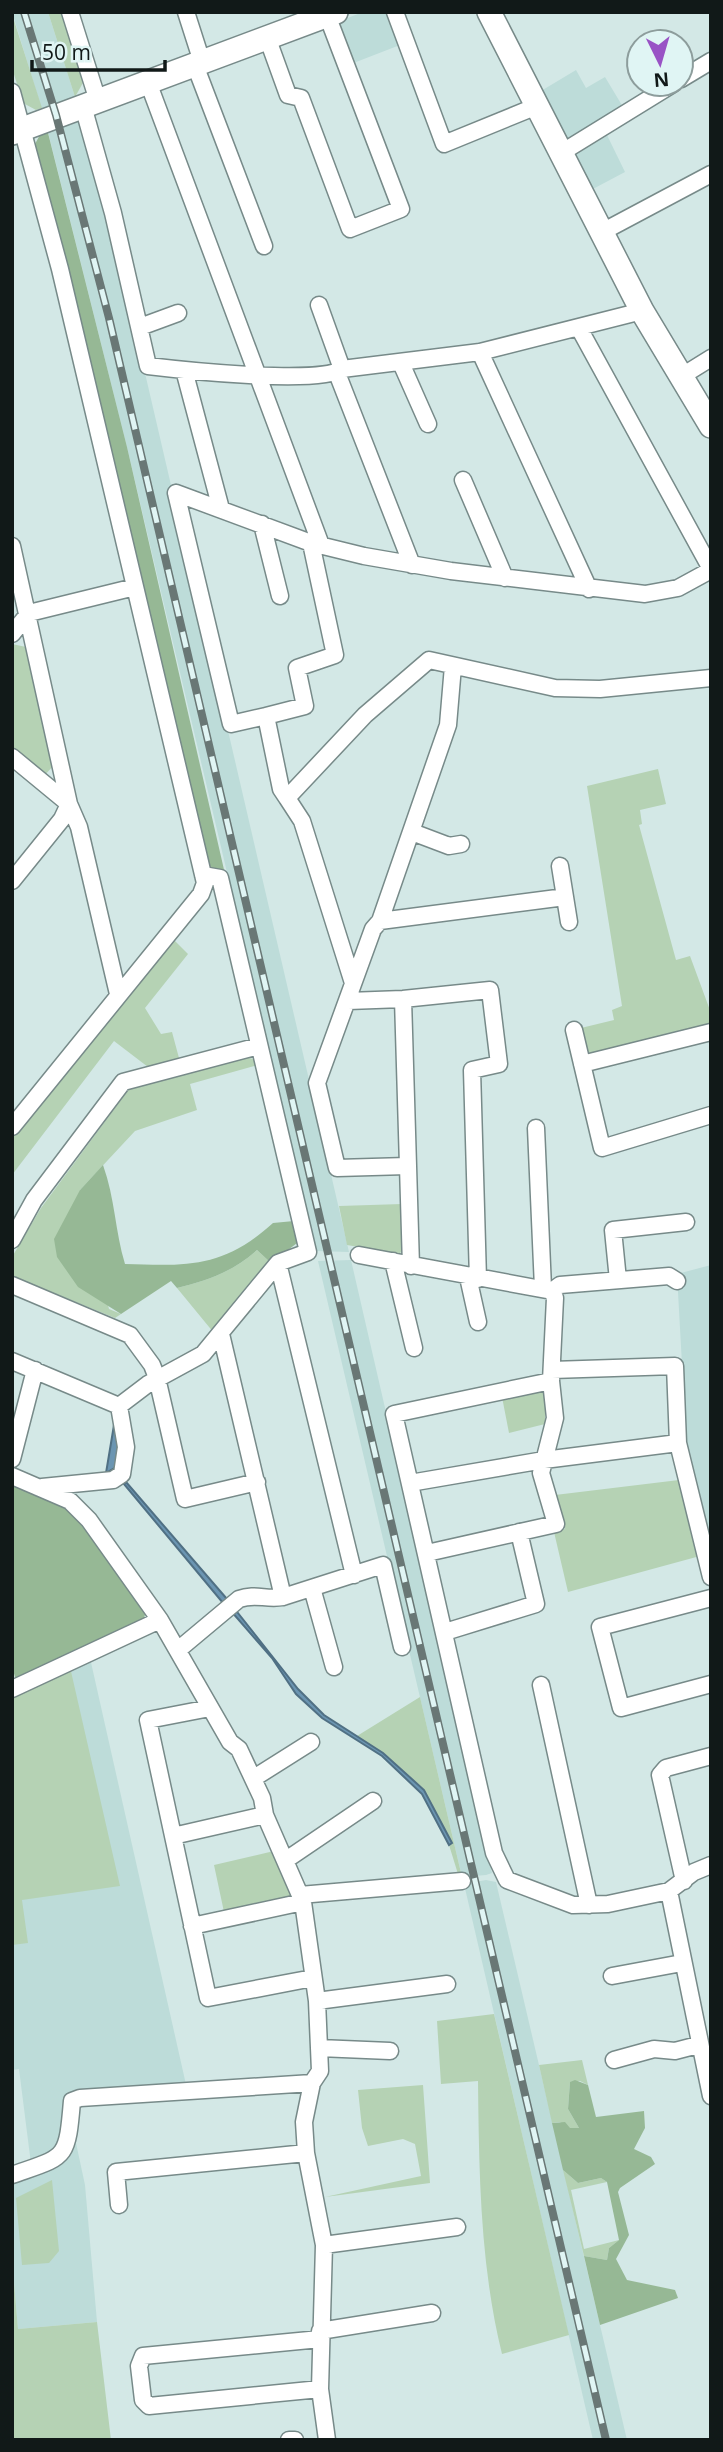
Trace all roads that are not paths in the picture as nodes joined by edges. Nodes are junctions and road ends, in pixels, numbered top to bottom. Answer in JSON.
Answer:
{"nodes":[{"id":1,"x":70,"y":12,"type":"edge"},
{"id":2,"x":186,"y":12,"type":"edge"},
{"id":3,"x":395,"y":12,"type":"edge"},
{"id":4,"x":489,"y":12,"type":"edge"},
{"id":5,"x":332,"y":14,"type":"edge"},
{"id":6,"x":301,"y":18,"type":"edge"},
{"id":7,"x":267,"y":37,"type":"junction"},
{"id":8,"x":711,"y":61,"type":"edge"},
{"id":9,"x":198,"y":64,"type":"junction"},
{"id":10,"x":695,"y":71,"type":"edge"},
{"id":11,"x":148,"y":82,"type":"junction"},
{"id":12,"x":12,"y":92,"type":"edge"},
{"id":13,"x":650,"y":98,"type":"edge"},
{"id":14,"x":90,"y":104,"type":"junction"},
{"id":15,"x":537,"y":106,"type":"junction"},
{"id":16,"x":18,"y":131,"type":"edge"},
{"id":17,"x":561,"y":153,"type":"junction"},
{"id":18,"x":711,"y":174,"type":"edge"},
{"id":19,"x":602,"y":232,"type":"junction"},
{"id":20,"x":264,"y":246,"type":"dead end"},
{"id":21,"x":319,"y":305,"type":"dead end"},
{"id":22,"x":642,"y":311,"type":"junction"},
{"id":23,"x":178,"y":313,"type":"dead end"},
{"id":24,"x":140,"y":327,"type":"junction"},
{"id":25,"x":579,"y":328,"type":"junction"},
{"id":26,"x":480,"y":352,"type":"junction"},
{"id":27,"x":711,"y":358,"type":"edge"},
{"id":28,"x":401,"y":363,"type":"junction"},
{"id":29,"x":184,"y":370,"type":"junction"},
{"id":30,"x":340,"y":371,"type":"junction"},
{"id":31,"x":260,"y":374,"type":"junction"},
{"id":32,"x":682,"y":376,"type":"junction"},
{"id":33,"x":428,"y":424,"type":"dead end"},
{"id":34,"x":711,"y":426,"type":"edge"},
{"id":35,"x":463,"y":480,"type":"dead end"},
{"id":36,"x":221,"y":509,"type":"junction"},
{"id":37,"x":262,"y":524,"type":"junction"},
{"id":38,"x":316,"y":544,"type":"junction"},
{"id":39,"x":12,"y":546,"type":"edge"},
{"id":40,"x":412,"y":565,"type":"junction"},
{"id":41,"x":711,"y":569,"type":"edge"},
{"id":42,"x":505,"y":578,"type":"junction"},
{"id":43,"x":135,"y":587,"type":"junction"},
{"id":44,"x":589,"y":589,"type":"junction"},
{"id":45,"x":280,"y":596,"type":"dead end"},
{"id":46,"x":29,"y":613,"type":"junction"},
{"id":47,"x":12,"y":634,"type":"edge"},
{"id":48,"x":453,"y":666,"type":"junction"},
{"id":49,"x":711,"y":678,"type":"edge"},
{"id":50,"x":266,"y":716,"type":"junction"},
{"id":51,"x":12,"y":757,"type":"edge"},
{"id":52,"x":287,"y":799,"type":"junction"},
{"id":53,"x":69,"y":804,"type":"junction"},
{"id":54,"x":412,"y":832,"type":"junction"},
{"id":55,"x":461,"y":844,"type":"dead end"},
{"id":56,"x":559,"y":866,"type":"dead end"},
{"id":57,"x":203,"y":875,"type":"junction"},
{"id":58,"x":12,"y":881,"type":"edge"},
{"id":59,"x":565,"y":897,"type":"junction"},
{"id":60,"x":380,"y":921,"type":"junction"},
{"id":61,"x":569,"y":922,"type":"dead end"},
{"id":62,"x":353,"y":983,"type":"junction"},
{"id":63,"x":118,"y":994,"type":"junction"},
{"id":64,"x":403,"y":999,"type":"junction"},
{"id":65,"x":348,"y":1000,"type":"junction"},
{"id":66,"x":574,"y":1030,"type":"dead end"},
{"id":67,"x":711,"y":1032,"type":"edge"},
{"id":68,"x":259,"y":1046,"type":"junction"},
{"id":69,"x":582,"y":1064,"type":"junction"},
{"id":70,"x":711,"y":1115,"type":"edge"},
{"id":71,"x":12,"y":1127,"type":"edge"},
{"id":72,"x":537,"y":1128,"type":"dead end"},
{"id":73,"x":407,"y":1166,"type":"junction"},
{"id":74,"x":686,"y":1222,"type":"dead end"},
{"id":75,"x":12,"y":1240,"type":"edge"},
{"id":76,"x":359,"y":1255,"type":"dead end"},
{"id":77,"x":393,"y":1261,"type":"junction"},
{"id":78,"x":278,"y":1263,"type":"junction"},
{"id":79,"x":411,"y":1266,"type":"junction"},
{"id":80,"x":473,"y":1278,"type":"junction"},
{"id":81,"x":618,"y":1280,"type":"junction"},
{"id":82,"x":677,"y":1281,"type":"dead end"},
{"id":83,"x":12,"y":1286,"type":"edge"},
{"id":84,"x":547,"y":1290,"type":"junction"},
{"id":85,"x":478,"y":1322,"type":"dead end"},
{"id":86,"x":221,"y":1334,"type":"junction"},
{"id":87,"x":414,"y":1348,"type":"dead end"},
{"id":88,"x":12,"y":1361,"type":"edge"},
{"id":89,"x":35,"y":1370,"type":"junction"},
{"id":90,"x":552,"y":1375,"type":"junction"},
{"id":91,"x":157,"y":1378,"type":"junction"},
{"id":92,"x":119,"y":1406,"type":"junction"},
{"id":93,"x":678,"y":1443,"type":"junction"},
{"id":94,"x":12,"y":1459,"type":"edge"},
{"id":95,"x":544,"y":1460,"type":"junction"},
{"id":96,"x":12,"y":1476,"type":"edge"},
{"id":97,"x":257,"y":1482,"type":"junction"},
{"id":98,"x":410,"y":1483,"type":"junction"},
{"id":99,"x":41,"y":1487,"type":"junction"},
{"id":100,"x":519,"y":1532,"type":"junction"},
{"id":101,"x":427,"y":1553,"type":"junction"},
{"id":102,"x":354,"y":1574,"type":"junction"},
{"id":103,"x":711,"y":1577,"type":"edge"},
{"id":104,"x":312,"y":1588,"type":"junction"},
{"id":105,"x":283,"y":1597,"type":"junction"},
{"id":106,"x":711,"y":1598,"type":"edge"},
{"id":107,"x":160,"y":1620,"type":"junction"},
{"id":108,"x":445,"y":1632,"type":"junction"},
{"id":109,"x":402,"y":1647,"type":"dead end"},
{"id":110,"x":178,"y":1650,"type":"junction"},
{"id":111,"x":334,"y":1667,"type":"dead end"},
{"id":112,"x":711,"y":1684,"type":"edge"},
{"id":113,"x":541,"y":1685,"type":"dead end"},
{"id":114,"x":12,"y":1689,"type":"edge"},
{"id":115,"x":210,"y":1708,"type":"junction"},
{"id":116,"x":311,"y":1742,"type":"dead end"},
{"id":117,"x":711,"y":1755,"type":"edge"},
{"id":118,"x":254,"y":1779,"type":"junction"},
{"id":119,"x":373,"y":1801,"type":"dead end"},
{"id":120,"x":265,"y":1815,"type":"junction"},
{"id":121,"x":173,"y":1836,"type":"junction"},
{"id":122,"x":286,"y":1860,"type":"junction"},
{"id":123,"x":711,"y":1865,"type":"edge"},
{"id":124,"x":462,"y":1881,"type":"dead end"},
{"id":125,"x":684,"y":1881,"type":"junction"},
{"id":126,"x":669,"y":1891,"type":"junction"},
{"id":127,"x":301,"y":1899,"type":"junction"},
{"id":128,"x":589,"y":1905,"type":"junction"},
{"id":129,"x":192,"y":1926,"type":"junction"},
{"id":130,"x":682,"y":1963,"type":"junction"},
{"id":131,"x":612,"y":1976,"type":"dead end"},
{"id":132,"x":313,"y":1978,"type":"junction"},
{"id":133,"x":447,"y":1984,"type":"dead end"},
{"id":134,"x":317,"y":2001,"type":"junction"},
{"id":135,"x":698,"y":2045,"type":"junction"},
{"id":136,"x":318,"y":2048,"type":"junction"},
{"id":137,"x":390,"y":2051,"type":"dead end"},
{"id":138,"x":614,"y":2060,"type":"dead end"},
{"id":139,"x":312,"y":2083,"type":"junction"},
{"id":140,"x":711,"y":2096,"type":"edge"},
{"id":141,"x":306,"y":2154,"type":"junction"},
{"id":142,"x":12,"y":2175,"type":"edge"},
{"id":143,"x":119,"y":2205,"type":"dead end"},
{"id":144,"x":457,"y":2227,"type":"dead end"},
{"id":145,"x":324,"y":2245,"type":"junction"},
{"id":146,"x":432,"y":2313,"type":"dead end"},
{"id":147,"x":320,"y":2335,"type":"junction"},
{"id":148,"x":320,"y":2389,"type":"junction"},
{"id":149,"x":289,"y":2440,"type":"edge"},
{"id":150,"x":295,"y":2440,"type":"edge"},
{"id":151,"x":327,"y":2440,"type":"edge"}],
"edges":[{"from":1,"to":14,"type":"street"},
{"from":2,"to":9,"type":"street"},
{"from":3,"to":15,"type":"street"},
{"from":4,"to":15,"type":"street"},
{"from":5,"to":6,"type":"street"},
{"from":5,"to":7,"type":"street"},
{"from":6,"to":7,"type":"street"},
{"from":7,"to":9,"type":"street"},
{"from":8,"to":10,"type":"street"},
{"from":9,"to":11,"type":"street"},
{"from":9,"to":20,"type":"street"},
{"from":11,"to":14,"type":"street"},
{"from":11,"to":31,"type":"street"},
{"from":12,"to":16,"type":"street"},
{"from":13,"to":17,"type":"street"},
{"from":14,"to":16,"type":"street"},
{"from":14,"to":24,"type":"street"},
{"from":15,"to":17,"type":"street"},
{"from":16,"to":43,"type":"street"},
{"from":17,"to":19,"type":"street"},
{"from":18,"to":19,"type":"street"},
{"from":19,"to":22,"type":"street"},
{"from":21,"to":30,"type":"street"},
{"from":22,"to":25,"type":"street"},
{"from":22,"to":32,"type":"street"},
{"from":23,"to":24,"type":"street"},
{"from":24,"to":29,"type":"street"},
{"from":25,"to":26,"type":"street"},
{"from":25,"to":41,"type":"street"},
{"from":26,"to":28,"type":"street"},
{"from":26,"to":44,"type":"street"},
{"from":27,"to":32,"type":"street"},
{"from":28,"to":30,"type":"street"},
{"from":28,"to":33,"type":"street"},
{"from":29,"to":31,"type":"street"},
{"from":29,"to":36,"type":"street"},
{"from":30,"to":31,"type":"street"},
{"from":30,"to":40,"type":"street"},
{"from":31,"to":38,"type":"street"},
{"from":32,"to":34,"type":"street"},
{"from":35,"to":42,"type":"street"},
{"from":36,"to":37,"type":"street"},
{"from":36,"to":50,"type":"street"},
{"from":37,"to":38,"type":"street"},
{"from":37,"to":45,"type":"street"},
{"from":38,"to":40,"type":"street"},
{"from":38,"to":50,"type":"street"},
{"from":39,"to":46,"type":"street"},
{"from":40,"to":42,"type":"street"},
{"from":41,"to":44,"type":"street"},
{"from":42,"to":44,"type":"street"},
{"from":43,"to":46,"type":"street"},
{"from":43,"to":57,"type":"street"},
{"from":46,"to":47,"type":"street"},
{"from":46,"to":53,"type":"street"},
{"from":48,"to":49,"type":"street"},
{"from":48,"to":52,"type":"street"},
{"from":48,"to":54,"type":"street"},
{"from":50,"to":52,"type":"street"},
{"from":51,"to":53,"type":"street"},
{"from":52,"to":62,"type":"street"},
{"from":53,"to":58,"type":"street"},
{"from":53,"to":63,"type":"street"},
{"from":54,"to":55,"type":"street"},
{"from":54,"to":60,"type":"street"},
{"from":56,"to":59,"type":"street"},
{"from":57,"to":63,"type":"street"},
{"from":57,"to":68,"type":"street"},
{"from":59,"to":60,"type":"street"},
{"from":59,"to":61,"type":"street"},
{"from":60,"to":62,"type":"street"},
{"from":62,"to":65,"type":"street"},
{"from":63,"to":71,"type":"street"},
{"from":64,"to":65,"type":"street"},
{"from":64,"to":73,"type":"street"},
{"from":64,"to":80,"type":"street"},
{"from":65,"to":73,"type":"street"},
{"from":66,"to":69,"type":"street"},
{"from":67,"to":69,"type":"street"},
{"from":68,"to":75,"type":"street"},
{"from":68,"to":78,"type":"street"},
{"from":69,"to":70,"type":"street"},
{"from":72,"to":84,"type":"street"},
{"from":73,"to":79,"type":"street"},
{"from":74,"to":81,"type":"street"},
{"from":76,"to":77,"type":"street"},
{"from":77,"to":79,"type":"street"},
{"from":77,"to":87,"type":"street"},
{"from":78,"to":86,"type":"street"},
{"from":78,"to":102,"type":"street"},
{"from":79,"to":80,"type":"street"},
{"from":80,"to":84,"type":"street"},
{"from":80,"to":85,"type":"street"},
{"from":81,"to":82,"type":"street"},
{"from":81,"to":84,"type":"street"},
{"from":83,"to":91,"type":"street"},
{"from":84,"to":90,"type":"street"},
{"from":86,"to":91,"type":"street"},
{"from":86,"to":97,"type":"street"},
{"from":88,"to":89,"type":"street"},
{"from":89,"to":92,"type":"street"},
{"from":89,"to":94,"type":"street"},
{"from":90,"to":93,"type":"street"},
{"from":90,"to":95,"type":"street"},
{"from":90,"to":98,"type":"street"},
{"from":91,"to":92,"type":"street"},
{"from":91,"to":97,"type":"street"},
{"from":92,"to":99,"type":"street"},
{"from":93,"to":95,"type":"street"},
{"from":93,"to":103,"type":"street"},
{"from":95,"to":98,"type":"street"},
{"from":95,"to":100,"type":"street"},
{"from":96,"to":99,"type":"street"},
{"from":97,"to":105,"type":"street"},
{"from":98,"to":101,"type":"street"},
{"from":99,"to":107,"type":"street"},
{"from":100,"to":101,"type":"street"},
{"from":100,"to":108,"type":"street"},
{"from":101,"to":108,"type":"street"},
{"from":102,"to":104,"type":"street"},
{"from":102,"to":109,"type":"street"},
{"from":104,"to":105,"type":"street"},
{"from":104,"to":111,"type":"street"},
{"from":105,"to":110,"type":"street"},
{"from":106,"to":112,"type":"street"},
{"from":107,"to":110,"type":"street"},
{"from":107,"to":114,"type":"street"},
{"from":108,"to":128,"type":"street"},
{"from":110,"to":115,"type":"street"},
{"from":113,"to":128,"type":"street"},
{"from":115,"to":118,"type":"street"},
{"from":115,"to":121,"type":"street"},
{"from":116,"to":118,"type":"street"},
{"from":117,"to":125,"type":"street"},
{"from":118,"to":120,"type":"street"},
{"from":119,"to":122,"type":"street"},
{"from":120,"to":121,"type":"street"},
{"from":120,"to":122,"type":"street"},
{"from":121,"to":129,"type":"street"},
{"from":122,"to":127,"type":"street"},
{"from":123,"to":125,"type":"street"},
{"from":124,"to":127,"type":"street"},
{"from":125,"to":126,"type":"street"},
{"from":126,"to":128,"type":"street"},
{"from":126,"to":130,"type":"street"},
{"from":127,"to":129,"type":"street"},
{"from":127,"to":132,"type":"street"},
{"from":129,"to":132,"type":"street"},
{"from":130,"to":131,"type":"street"},
{"from":130,"to":135,"type":"street"},
{"from":132,"to":134,"type":"street"},
{"from":133,"to":134,"type":"street"},
{"from":134,"to":136,"type":"street"},
{"from":135,"to":138,"type":"street"},
{"from":135,"to":140,"type":"street"},
{"from":136,"to":137,"type":"street"},
{"from":136,"to":139,"type":"street"},
{"from":139,"to":141,"type":"street"},
{"from":139,"to":142,"type":"street"},
{"from":141,"to":143,"type":"street"},
{"from":141,"to":145,"type":"street"},
{"from":144,"to":145,"type":"street"},
{"from":145,"to":147,"type":"street"},
{"from":146,"to":147,"type":"street"},
{"from":147,"to":148,"type":"street"},
{"from":147,"to":148,"type":"street"},
{"from":148,"to":151,"type":"street"},
{"from":149,"to":150,"type":"street"}]}
